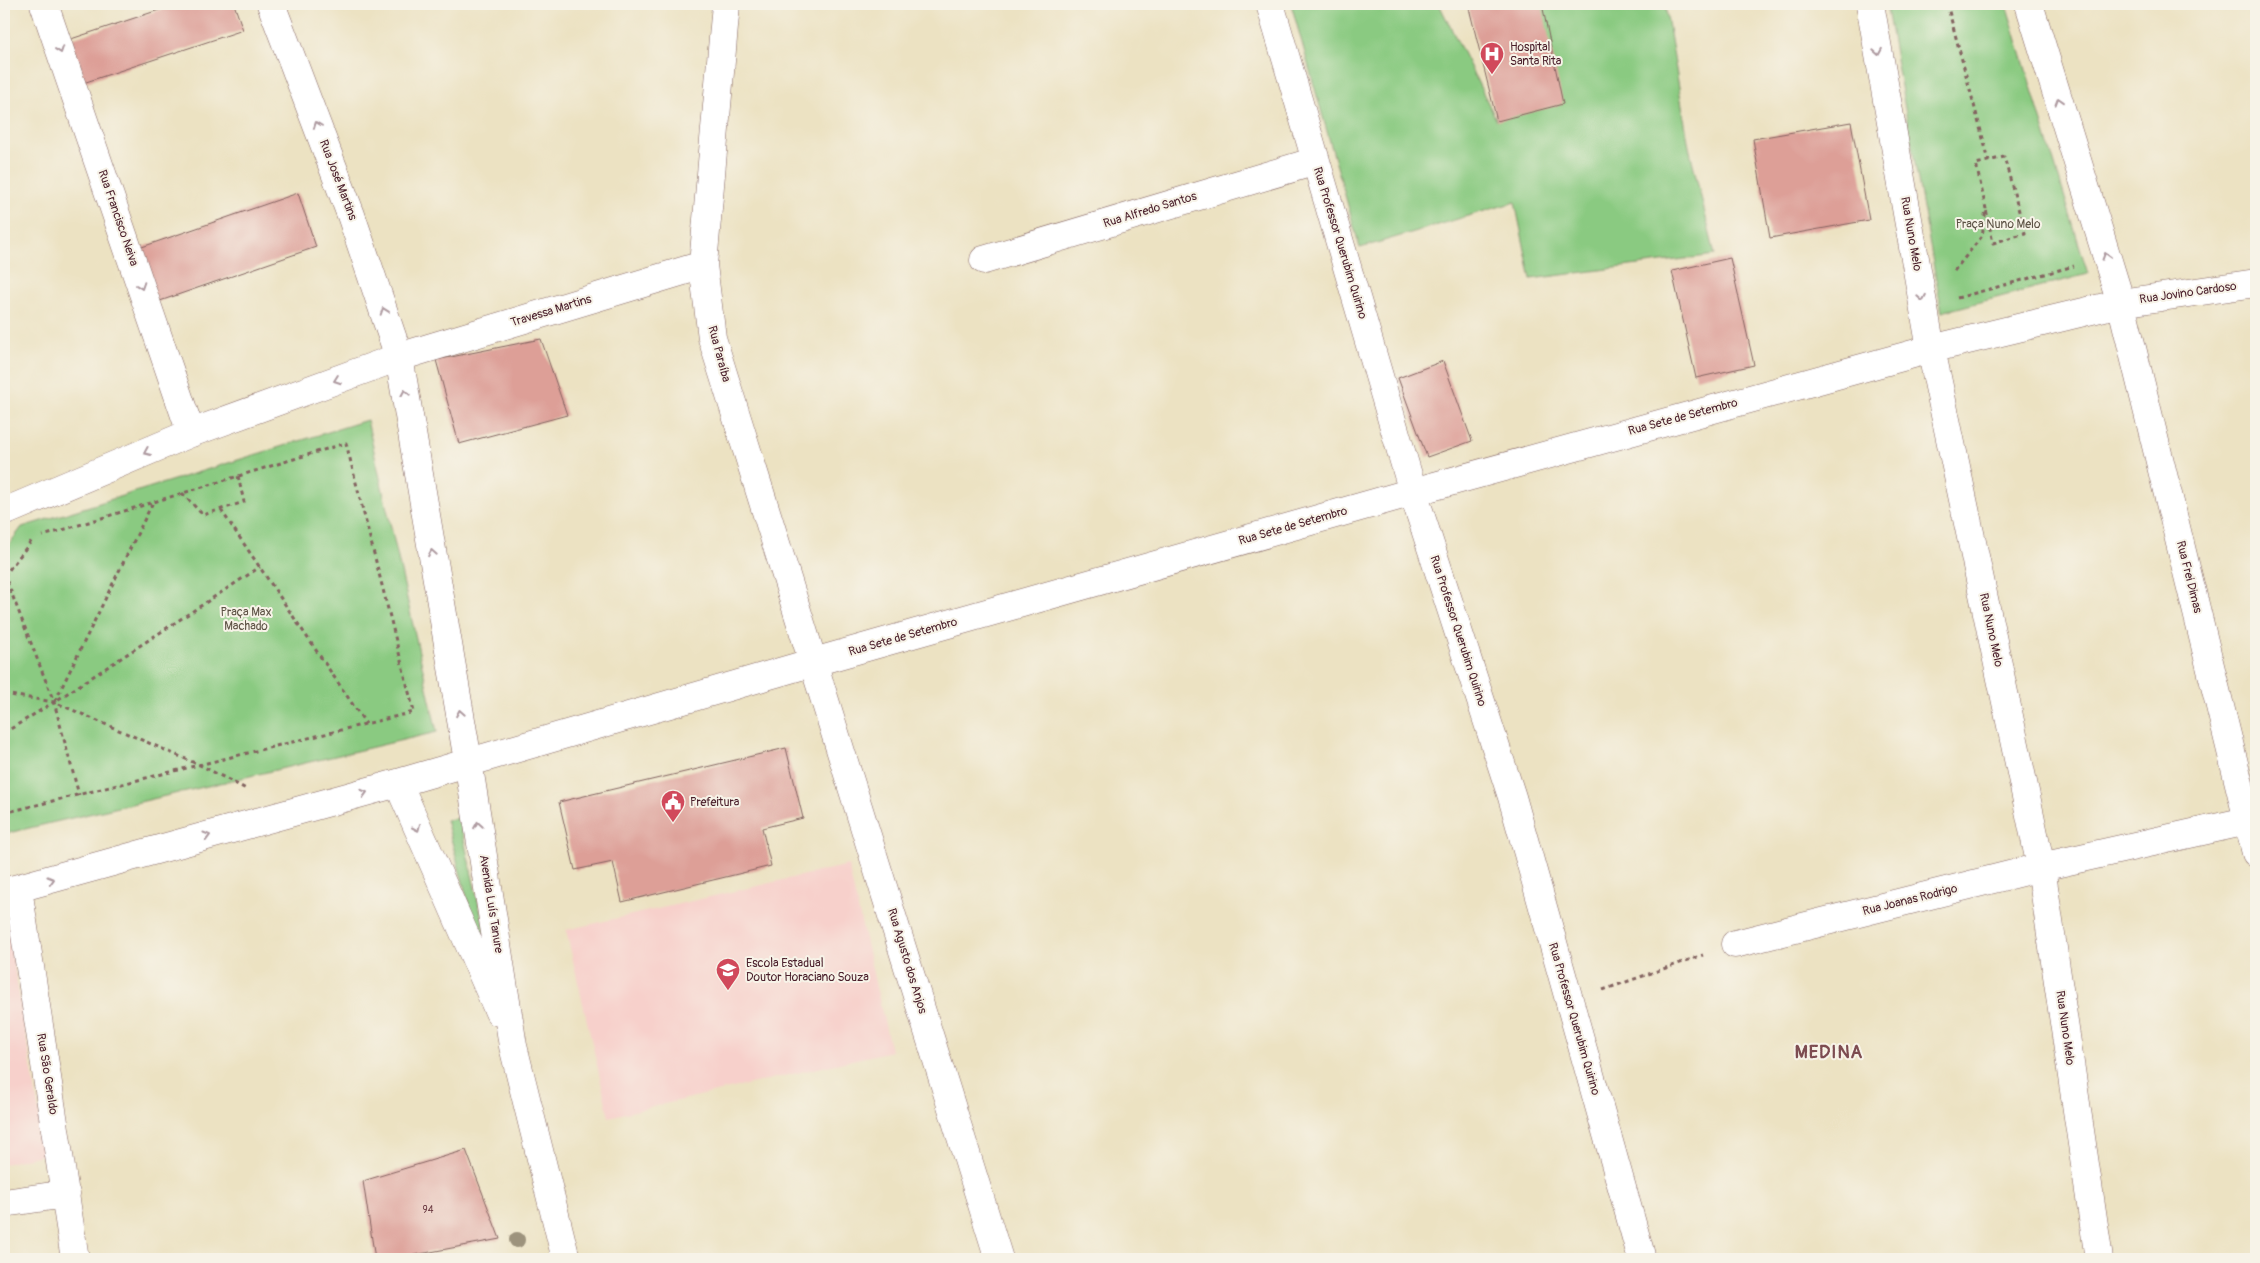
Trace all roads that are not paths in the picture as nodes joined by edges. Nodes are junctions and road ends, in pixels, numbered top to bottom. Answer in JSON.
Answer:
{"nodes":[{"id":1,"x":44,"y":4,"type":"edge"},
{"id":2,"x":271,"y":4,"type":"edge"},
{"id":3,"x":726,"y":4,"type":"edge"},
{"id":4,"x":1270,"y":4,"type":"edge"},
{"id":5,"x":1870,"y":4,"type":"edge"},
{"id":6,"x":2029,"y":4,"type":"edge"},
{"id":7,"x":1316,"y":161,"type":"junction"},
{"id":8,"x":984,"y":260,"type":"dead end"},
{"id":9,"x":703,"y":265,"type":"junction"},
{"id":10,"x":2256,"y":283,"type":"edge"},
{"id":11,"x":2120,"y":303,"type":"junction"},
{"id":12,"x":1931,"y":349,"type":"junction"},
{"id":13,"x":399,"y":358,"type":"junction"},
{"id":14,"x":192,"y":433,"type":"junction"},
{"id":15,"x":1413,"y":492,"type":"junction"},
{"id":16,"x":4,"y":512,"type":"edge"},
{"id":17,"x":814,"y":662,"type":"junction"},
{"id":18,"x":468,"y":761,"type":"junction"},
{"id":19,"x":398,"y":783,"type":"junction"},
{"id":20,"x":2253,"y":820,"type":"edge"},
{"id":21,"x":2256,"y":853,"type":"edge"},
{"id":22,"x":2041,"y":867,"type":"junction"},
{"id":23,"x":11,"y":891,"type":"edge"},
{"id":24,"x":1735,"y":944,"type":"road end"},
{"id":25,"x":514,"y":1046,"type":"junction"},
{"id":26,"x":66,"y":1194,"type":"junction"},
{"id":27,"x":4,"y":1203,"type":"edge"},
{"id":28,"x":76,"y":1259,"type":"edge"},
{"id":29,"x":566,"y":1259,"type":"edge"},
{"id":30,"x":999,"y":1259,"type":"edge"},
{"id":31,"x":1642,"y":1259,"type":"edge"},
{"id":32,"x":2099,"y":1259,"type":"edge"}],
"edges":[{"from":1,"to":14,"type":"street","name":"Rua Francisco Neiva","one_way":true},
{"from":13,"to":2,"type":"street","name":"Rua José Martins","one_way":true},
{"from":3,"to":9,"type":"street","name":"Rua Paraíba"},
{"from":4,"to":7,"type":"street","name":"Rua Professor Querubim Quirino"},
{"from":5,"to":12,"type":"street","name":"Rua Nuno Melo","one_way":true},
{"from":11,"to":6,"type":"street","one_way":true},
{"from":7,"to":8,"type":"street","name":"Rua Alfredo Santos"},
{"from":7,"to":15,"type":"street","name":"Rua Professor Querubim Quirino"},
{"from":9,"to":13,"type":"street","name":"Travessa Martins"},
{"from":9,"to":17,"type":"street","name":"Rua Paraíba"},
{"from":10,"to":11,"type":"street","name":"Rua Jovino Cardoso"},
{"from":11,"to":12,"type":"street","name":"Rua Sete de Setembro"},
{"from":11,"to":20,"type":"street","name":"Rua Frei Dimas"},
{"from":12,"to":15,"type":"street","name":"Rua Sete de Setembro"},
{"from":12,"to":22,"type":"street","name":"Rua Nuno Melo"},
{"from":13,"to":14,"type":"street","one_way":true},
{"from":18,"to":13,"type":"street","one_way":true},
{"from":14,"to":16,"type":"street","one_way":true},
{"from":15,"to":17,"type":"street","name":"Rua Sete de Setembro"},
{"from":15,"to":31,"type":"street","name":"Rua Professor Querubim Quirino"},
{"from":17,"to":18,"type":"street","name":"Rua Sete de Setembro"},
{"from":17,"to":30,"type":"street","name":"Rua Agusto dos Anjos"},
{"from":18,"to":19,"type":"street"},
{"from":25,"to":18,"type":"street","name":"Avenida Luís Tanure","one_way":true},
{"from":23,"to":19,"type":"street","one_way":true},
{"from":19,"to":25,"type":"street","name":"Avenida Luís Tanure","one_way":true},
{"from":20,"to":21,"type":"street","name":"Rua Frei Dimas"},
{"from":20,"to":22,"type":"street","name":"Rua Joanas Rodrigo"},
{"from":22,"to":24,"type":"street","name":"Rua Joanas Rodrigo"},
{"from":22,"to":32,"type":"street","name":"Rua Nuno Melo"},
{"from":23,"to":26,"type":"street","name":"Rua São Geraldo"},
{"from":25,"to":29,"type":"street","name":"Avenida Luís Tanure"},
{"from":26,"to":27,"type":"street"},
{"from":26,"to":28,"type":"street","name":"Rua São Geraldo"}]}
